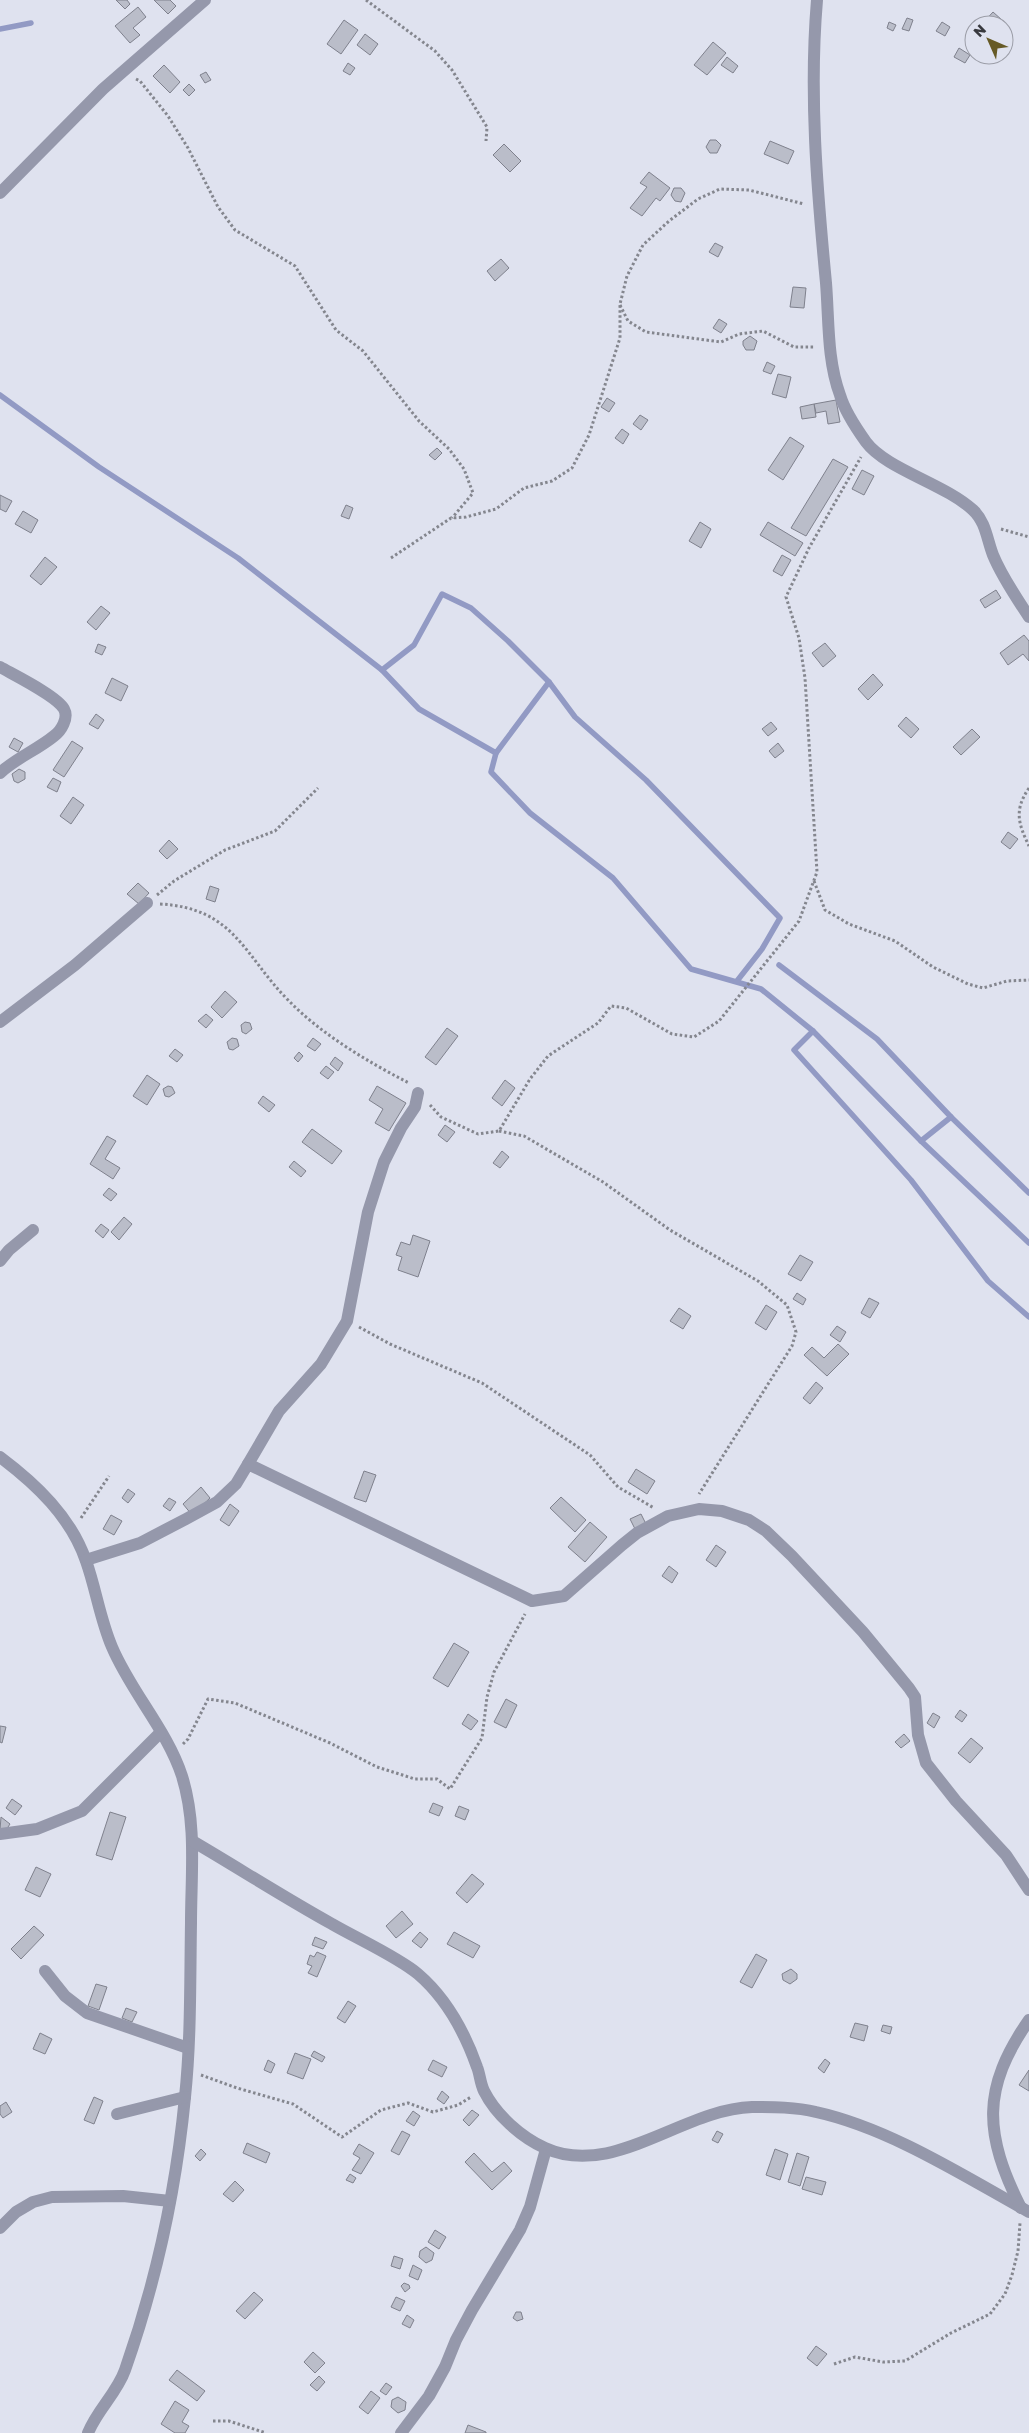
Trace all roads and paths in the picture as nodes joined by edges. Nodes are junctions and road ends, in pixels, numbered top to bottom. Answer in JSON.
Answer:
{"nodes":[{"id":1,"x":205,"y":0,"type":"edge"},
{"id":2,"x":366,"y":0,"type":"edge"},
{"id":3,"x":817,"y":0,"type":"edge"},
{"id":4,"x":122,"y":72,"type":"junction"},
{"id":5,"x":486,"y":141,"type":"dead end"},
{"id":6,"x":0,"y":193,"type":"edge"},
{"id":7,"x":819,"y":209,"type":"junction"},
{"id":8,"x":620,"y":304,"type":"junction"},
{"id":9,"x":830,"y":348,"type":"junction"},
{"id":10,"x":868,"y":444,"type":"junction"},
{"id":11,"x":451,"y":518,"type":"junction"},
{"id":12,"x":983,"y":524,"type":"junction"},
{"id":13,"x":1029,"y":537,"type":"edge"},
{"id":14,"x":391,"y":558,"type":"dead end"},
{"id":15,"x":1029,"y":617,"type":"edge"},
{"id":16,"x":0,"y":667,"type":"edge"},
{"id":17,"x":0,"y":773,"type":"edge"},
{"id":18,"x":318,"y":788,"type":"dead end"},
{"id":19,"x":1029,"y":788,"type":"edge"},
{"id":20,"x":1029,"y":846,"type":"edge"},
{"id":21,"x":814,"y":881,"type":"junction"},
{"id":22,"x":147,"y":904,"type":"junction"},
{"id":23,"x":1029,"y":980,"type":"edge"},
{"id":24,"x":0,"y":1022,"type":"edge"},
{"id":25,"x":418,"y":1093,"type":"junction"},
{"id":26,"x":499,"y":1131,"type":"junction"},
{"id":27,"x":33,"y":1230,"type":"dead end"},
{"id":28,"x":0,"y":1261,"type":"edge"},
{"id":29,"x":348,"y":1321,"type":"junction"},
{"id":30,"x":0,"y":1457,"type":"edge"},
{"id":31,"x":248,"y":1464,"type":"junction"},
{"id":32,"x":109,"y":1476,"type":"dead end"},
{"id":33,"x":687,"y":1511,"type":"junction"},
{"id":34,"x":668,"y":1516,"type":"junction"},
{"id":35,"x":71,"y":1530,"type":"junction"},
{"id":36,"x":86,"y":1560,"type":"junction"},
{"id":37,"x":532,"y":1601,"type":"junction"},
{"id":38,"x":160,"y":1733,"type":"junction"},
{"id":39,"x":171,"y":1754,"type":"junction"},
{"id":40,"x":0,"y":1834,"type":"edge"},
{"id":41,"x":194,"y":1842,"type":"junction"},
{"id":42,"x":1029,"y":1890,"type":"edge"},
{"id":43,"x":45,"y":1971,"type":"dead end"},
{"id":44,"x":1029,"y":2020,"type":"edge"},
{"id":45,"x":188,"y":2048,"type":"junction"},
{"id":46,"x":187,"y":2069,"type":"junction"},
{"id":47,"x":484,"y":2090,"type":"junction"},
{"id":48,"x":185,"y":2097,"type":"junction"},
{"id":49,"x":117,"y":2114,"type":"dead end"},
{"id":50,"x":546,"y":2149,"type":"junction"},
{"id":51,"x":170,"y":2201,"type":"junction"},
{"id":52,"x":1025,"y":2210,"type":"edge"},
{"id":53,"x":0,"y":2228,"type":"edge"},
{"id":54,"x":834,"y":2364,"type":"dead end"},
{"id":55,"x":213,"y":2421,"type":"dead end"},
{"id":56,"x":88,"y":2433,"type":"edge"},
{"id":57,"x":266,"y":2433,"type":"edge"},
{"id":58,"x":401,"y":2433,"type":"edge"}],
"edges":[{"from":1,"to":4,"type":"street"},
{"from":2,"to":5,"type":"path"},
{"from":3,"to":7,"type":"street"},
{"from":4,"to":6,"type":"street"},
{"from":4,"to":11,"type":"path"},
{"from":7,"to":8,"type":"path"},
{"from":7,"to":9,"type":"street"},
{"from":8,"to":9,"type":"path"},
{"from":8,"to":11,"type":"path"},
{"from":9,"to":10,"type":"street"},
{"from":10,"to":12,"type":"street"},
{"from":10,"to":21,"type":"path"},
{"from":11,"to":14,"type":"path"},
{"from":12,"to":13,"type":"path"},
{"from":12,"to":15,"type":"street"},
{"from":16,"to":17,"type":"street"},
{"from":18,"to":22,"type":"path"},
{"from":19,"to":20,"type":"path"},
{"from":21,"to":23,"type":"path"},
{"from":21,"to":26,"type":"path"},
{"from":22,"to":24,"type":"street"},
{"from":22,"to":25,"type":"path"},
{"from":25,"to":26,"type":"path"},
{"from":25,"to":29,"type":"street"},
{"from":26,"to":33,"type":"path"},
{"from":27,"to":28,"type":"street"},
{"from":29,"to":31,"type":"street"},
{"from":29,"to":34,"type":"path"},
{"from":30,"to":35,"type":"street"},
{"from":31,"to":36,"type":"street"},
{"from":31,"to":37,"type":"street"},
{"from":32,"to":35,"type":"path"},
{"from":33,"to":34,"type":"street"},
{"from":33,"to":42,"type":"street"},
{"from":34,"to":37,"type":"street"},
{"from":35,"to":36,"type":"street"},
{"from":36,"to":38,"type":"street"},
{"from":37,"to":39,"type":"path"},
{"from":38,"to":39,"type":"street"},
{"from":38,"to":40,"type":"street"},
{"from":39,"to":41,"type":"street"},
{"from":41,"to":45,"type":"street"},
{"from":41,"to":47,"type":"street"},
{"from":43,"to":45,"type":"street"},
{"from":44,"to":52,"type":"street"},
{"from":45,"to":46,"type":"street"},
{"from":46,"to":47,"type":"path"},
{"from":46,"to":48,"type":"street"},
{"from":47,"to":50,"type":"street"},
{"from":48,"to":49,"type":"street"},
{"from":48,"to":51,"type":"street"},
{"from":50,"to":52,"type":"street"},
{"from":50,"to":58,"type":"street"},
{"from":51,"to":53,"type":"street"},
{"from":51,"to":56,"type":"street"},
{"from":52,"to":54,"type":"path"},
{"from":55,"to":57,"type":"path"}]}
